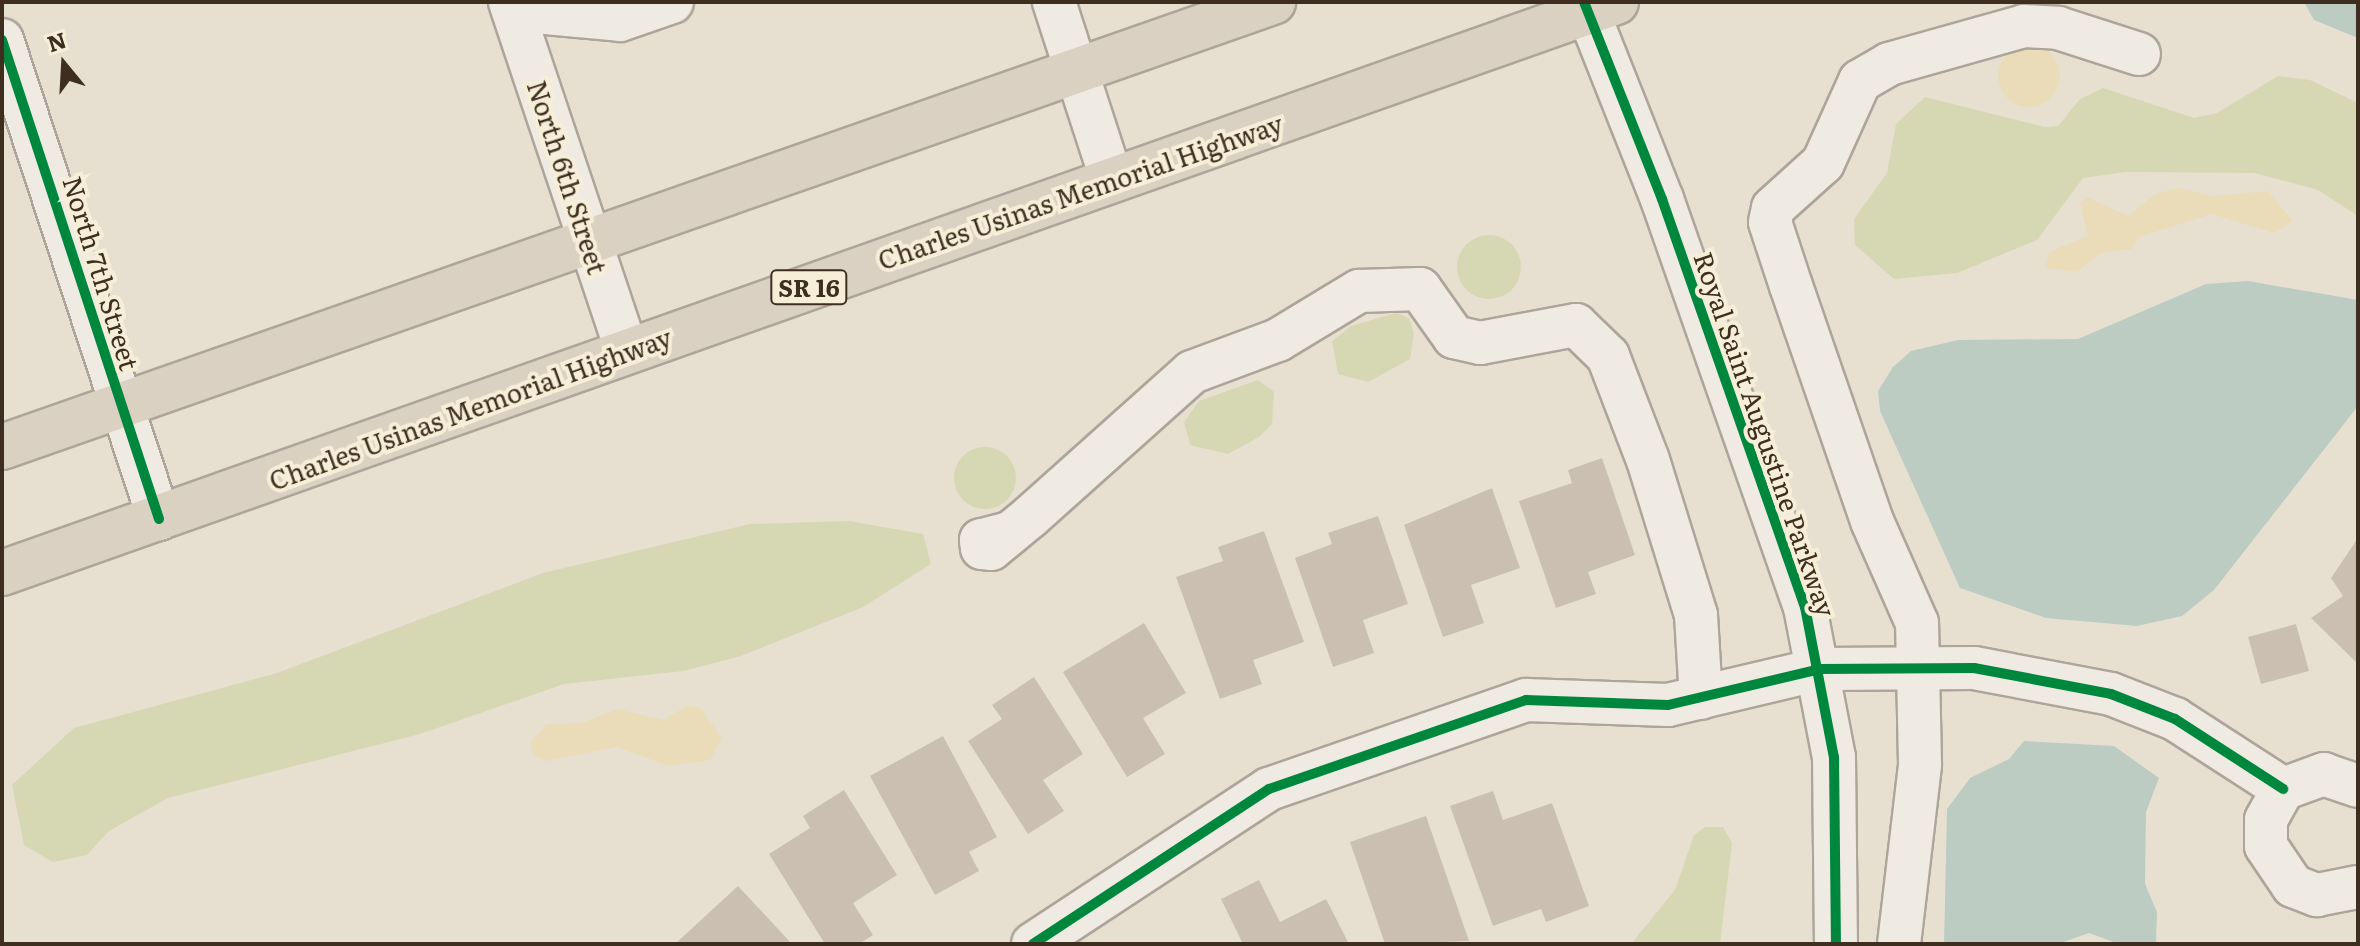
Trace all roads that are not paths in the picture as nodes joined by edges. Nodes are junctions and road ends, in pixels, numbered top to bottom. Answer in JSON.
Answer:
{"nodes":[{"id":1,"x":672,"y":2,"type":"edge"},
{"id":2,"x":1054,"y":2,"type":"edge"},
{"id":3,"x":1273,"y":2,"type":"edge"},
{"id":4,"x":1596,"y":5,"type":"edge"},
{"id":5,"x":512,"y":6,"type":"edge"},
{"id":6,"x":2,"y":40,"type":"edge"},
{"id":7,"x":2139,"y":54,"type":"dead end"},
{"id":8,"x":1077,"y":73,"type":"junction"},
{"id":9,"x":1112,"y":181,"type":"junction"},
{"id":10,"x":589,"y":239,"type":"junction"},
{"id":11,"x":627,"y":351,"type":"junction"},
{"id":12,"x":120,"y":405,"type":"junction"},
{"id":13,"x":2,"y":447,"type":"edge"},
{"id":14,"x":159,"y":519,"type":"junction"},
{"id":15,"x":1010,"y":533,"type":"dead end"},
{"id":16,"x":2,"y":573,"type":"edge"},
{"id":17,"x":1921,"y":668,"type":"junction"},
{"id":18,"x":1820,"y":669,"type":"junction"},
{"id":19,"x":1701,"y":698,"type":"junction"},
{"id":20,"x":2358,"y":786,"type":"edge"},
{"id":21,"x":2283,"y":789,"type":"junction"},
{"id":22,"x":2358,"y":887,"type":"edge"},
{"id":23,"x":1033,"y":944,"type":"edge"},
{"id":24,"x":1836,"y":944,"type":"edge"},
{"id":25,"x":1899,"y":944,"type":"edge"}],
"edges":[{"from":1,"to":5,"type":"street"},
{"from":2,"to":8,"type":"street"},
{"from":3,"to":8,"type":"highway"},
{"from":4,"to":9,"type":"highway","name":"Charles Usinas Memorial Highway","number":"SR 16"},
{"from":4,"to":18,"type":"street","name":"Royal Saint Augustine Parkway"},
{"from":5,"to":10,"type":"street","name":"North 6th Street"},
{"from":6,"to":12,"type":"street","name":"North 7th Street"},
{"from":7,"to":17,"type":"street"},
{"from":8,"to":9,"type":"street"},
{"from":8,"to":10,"type":"highway"},
{"from":9,"to":11,"type":"highway","name":"Charles Usinas Memorial Highway","number":"SR 16"},
{"from":10,"to":11,"type":"street","name":"North 6th Street"},
{"from":10,"to":12,"type":"highway"},
{"from":11,"to":14,"type":"highway","name":"Charles Usinas Memorial Highway","number":"SR 16"},
{"from":12,"to":13,"type":"highway"},
{"from":12,"to":14,"type":"street","name":"North 7th Street"},
{"from":14,"to":16,"type":"highway","name":"Charles Usinas Memorial Highway","number":"SR 16"},
{"from":15,"to":19,"type":"street"},
{"from":17,"to":18,"type":"street"},
{"from":17,"to":21,"type":"street"},
{"from":17,"to":25,"type":"street"},
{"from":18,"to":19,"type":"street"},
{"from":18,"to":24,"type":"street","name":"Royal Saint Augustine Parkway"},
{"from":19,"to":23,"type":"street"},
{"from":20,"to":21,"type":"street"},
{"from":21,"to":22,"type":"street"}]}
